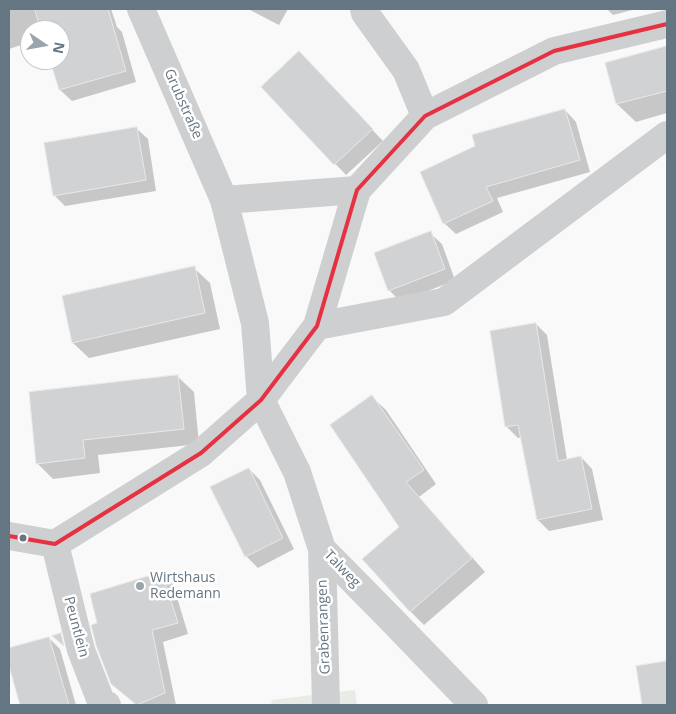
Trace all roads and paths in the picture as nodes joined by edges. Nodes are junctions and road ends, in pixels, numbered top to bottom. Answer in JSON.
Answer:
{"nodes":[{"id":1,"x":141,"y":9,"type":"edge"},
{"id":2,"x":364,"y":9,"type":"edge"},
{"id":3,"x":667,"y":24,"type":"edge"},
{"id":4,"x":425,"y":116,"type":"junction"},
{"id":5,"x":667,"y":135,"type":"edge"},
{"id":6,"x":357,"y":190,"type":"junction"},
{"id":7,"x":224,"y":200,"type":"junction"},
{"id":8,"x":317,"y":326,"type":"junction"},
{"id":9,"x":261,"y":400,"type":"junction"},
{"id":10,"x":9,"y":536,"type":"edge"},
{"id":11,"x":55,"y":544,"type":"junction"},
{"id":12,"x":322,"y":549,"type":"junction"},
{"id":13,"x":107,"y":705,"type":"edge"},
{"id":14,"x":326,"y":705,"type":"edge"},
{"id":15,"x":474,"y":705,"type":"edge"}],
"edges":[{"from":1,"to":7,"type":"street","name":"Grubstraße"},
{"from":2,"to":4,"type":"street"},
{"from":3,"to":4,"type":"street"},
{"from":4,"to":6,"type":"street"},
{"from":5,"to":8,"type":"street"},
{"from":6,"to":7,"type":"street"},
{"from":6,"to":8,"type":"street"},
{"from":7,"to":9,"type":"street","name":"Grubstraße"},
{"from":8,"to":9,"type":"street"},
{"from":9,"to":11,"type":"street"},
{"from":9,"to":12,"type":"street","name":"Talweg"},
{"from":10,"to":11,"type":"street"},
{"from":11,"to":13,"type":"street","name":"Peuntlein"},
{"from":12,"to":14,"type":"street","name":"Grabenrangen"},
{"from":12,"to":15,"type":"street","name":"Talweg"}]}
